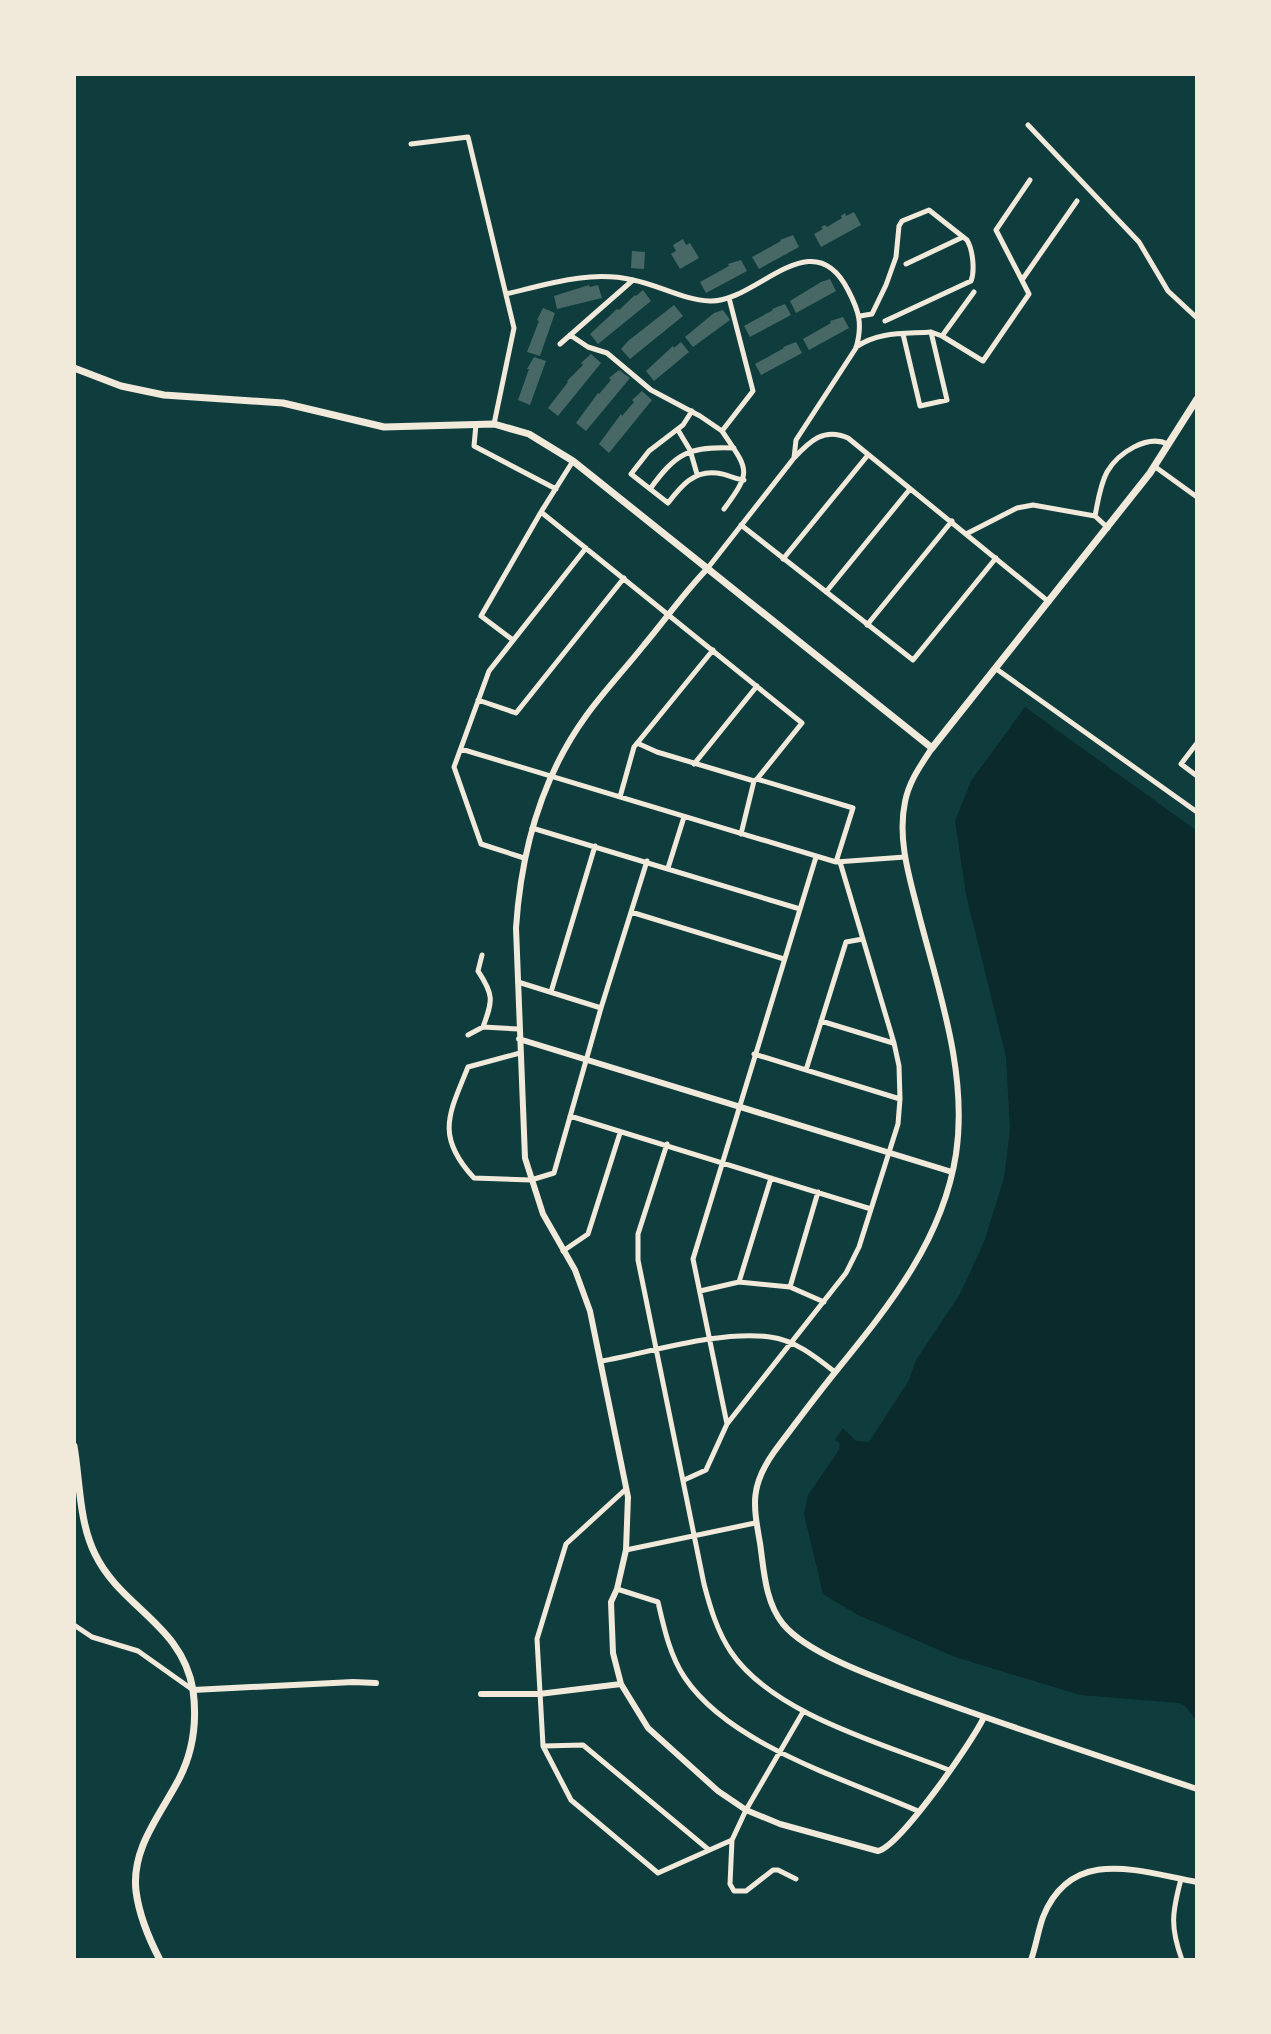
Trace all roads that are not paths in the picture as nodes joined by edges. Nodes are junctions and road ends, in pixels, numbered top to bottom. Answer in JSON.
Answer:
{"nodes":[{"id":1,"x":1028,"y":125,"type":"dead end"},
{"id":2,"x":411,"y":144,"type":"dead end"},
{"id":3,"x":1030,"y":180,"type":"dead end"},
{"id":4,"x":1077,"y":201,"type":"dead end"},
{"id":5,"x":963,"y":237,"type":"junction"},
{"id":6,"x":906,"y":264,"type":"dead end"},
{"id":7,"x":634,"y":280,"type":"junction"},
{"id":8,"x":1022,"y":280,"type":"junction"},
{"id":9,"x":974,"y":292,"type":"dead end"},
{"id":10,"x":506,"y":294,"type":"junction"},
{"id":11,"x":729,"y":298,"type":"junction"},
{"id":12,"x":860,"y":316,"type":"junction"},
{"id":13,"x":1197,"y":318,"type":"edge"},
{"id":14,"x":885,"y":321,"type":"dead end"},
{"id":15,"x":931,"y":332,"type":"junction"},
{"id":16,"x":903,"y":334,"type":"junction"},
{"id":17,"x":570,"y":335,"type":"junction"},
{"id":18,"x":942,"y":336,"type":"junction"},
{"id":19,"x":560,"y":344,"type":"dead end"},
{"id":20,"x":856,"y":348,"type":"junction"},
{"id":21,"x":74,"y":368,"type":"edge"},
{"id":22,"x":1197,"y":399,"type":"edge"},
{"id":23,"x":692,"y":411,"type":"junction"},
{"id":24,"x":476,"y":423,"type":"junction"},
{"id":25,"x":494,"y":424,"type":"junction"},
{"id":26,"x":678,"y":430,"type":"junction"},
{"id":27,"x":722,"y":431,"type":"junction"},
{"id":28,"x":1168,"y":444,"type":"junction"},
{"id":29,"x":734,"y":448,"type":"junction"},
{"id":30,"x":690,"y":450,"type":"junction"},
{"id":31,"x":868,"y":455,"type":"junction"},
{"id":32,"x":794,"y":458,"type":"junction"},
{"id":33,"x":573,"y":461,"type":"junction"},
{"id":34,"x":1154,"y":466,"type":"junction"},
{"id":35,"x":697,"y":474,"type":"junction"},
{"id":36,"x":744,"y":480,"type":"junction"},
{"id":37,"x":556,"y":489,"type":"junction"},
{"id":38,"x":650,"y":489,"type":"junction"},
{"id":39,"x":910,"y":489,"type":"junction"},
{"id":40,"x":1197,"y":497,"type":"edge"},
{"id":41,"x":724,"y":509,"type":"dead end"},
{"id":42,"x":541,"y":512,"type":"junction"},
{"id":43,"x":1095,"y":516,"type":"junction"},
{"id":44,"x":952,"y":521,"type":"junction"},
{"id":45,"x":741,"y":525,"type":"junction"},
{"id":46,"x":1108,"y":528,"type":"junction"},
{"id":47,"x":967,"y":533,"type":"junction"},
{"id":48,"x":586,"y":548,"type":"junction"},
{"id":49,"x":996,"y":558,"type":"junction"},
{"id":50,"x":783,"y":559,"type":"junction"},
{"id":51,"x":706,"y":570,"type":"junction"},
{"id":52,"x":624,"y":578,"type":"junction"},
{"id":53,"x":826,"y":592,"type":"junction"},
{"id":54,"x":1049,"y":602,"type":"junction"},
{"id":55,"x":669,"y":615,"type":"junction"},
{"id":56,"x":867,"y":625,"type":"junction"},
{"id":57,"x":513,"y":640,"type":"junction"},
{"id":58,"x":713,"y":650,"type":"junction"},
{"id":59,"x":995,"y":668,"type":"junction"},
{"id":60,"x":757,"y":686,"type":"junction"},
{"id":61,"x":478,"y":700,"type":"junction"},
{"id":62,"x":637,"y":743,"type":"junction"},
{"id":63,"x":1197,"y":743,"type":"edge"},
{"id":64,"x":932,"y":748,"type":"junction"},
{"id":65,"x":461,"y":749,"type":"junction"},
{"id":66,"x":694,"y":764,"type":"junction"},
{"id":67,"x":1197,"y":776,"type":"edge"},
{"id":68,"x":551,"y":777,"type":"junction"},
{"id":69,"x":756,"y":780,"type":"junction"},
{"id":70,"x":620,"y":797,"type":"junction"},
{"id":71,"x":1197,"y":812,"type":"edge"},
{"id":72,"x":684,"y":817,"type":"junction"},
{"id":73,"x":532,"y":828,"type":"junction"},
{"id":74,"x":741,"y":834,"type":"junction"},
{"id":75,"x":595,"y":846,"type":"junction"},
{"id":76,"x":816,"y":857,"type":"junction"},
{"id":77,"x":905,"y":857,"type":"junction"},
{"id":78,"x":524,"y":858,"type":"junction"},
{"id":79,"x":647,"y":861,"type":"junction"},
{"id":80,"x":838,"y":862,"type":"junction"},
{"id":81,"x":668,"y":868,"type":"junction"},
{"id":82,"x":800,"y":909,"type":"junction"},
{"id":83,"x":631,"y":912,"type":"junction"},
{"id":84,"x":863,"y":939,"type":"junction"},
{"id":85,"x":482,"y":955,"type":"dead end"},
{"id":86,"x":784,"y":959,"type":"junction"},
{"id":87,"x":518,"y":982,"type":"junction"},
{"id":88,"x":551,"y":992,"type":"junction"},
{"id":89,"x":601,"y":1008,"type":"junction"},
{"id":90,"x":821,"y":1021,"type":"junction"},
{"id":91,"x":483,"y":1027,"type":"junction"},
{"id":92,"x":519,"y":1029,"type":"junction"},
{"id":93,"x":468,"y":1035,"type":"dead end"},
{"id":94,"x":519,"y":1039,"type":"junction"},
{"id":95,"x":894,"y":1043,"type":"junction"},
{"id":96,"x":520,"y":1053,"type":"junction"},
{"id":97,"x":754,"y":1054,"type":"junction"},
{"id":98,"x":585,"y":1059,"type":"junction"},
{"id":99,"x":806,"y":1070,"type":"junction"},
{"id":100,"x":900,"y":1099,"type":"junction"},
{"id":101,"x":738,"y":1106,"type":"junction"},
{"id":102,"x":570,"y":1116,"type":"junction"},
{"id":103,"x":620,"y":1133,"type":"junction"},
{"id":104,"x":667,"y":1144,"type":"junction"},
{"id":105,"x":888,"y":1154,"type":"junction"},
{"id":106,"x":722,"y":1162,"type":"junction"},
{"id":107,"x":952,"y":1172,"type":"junction"},
{"id":108,"x":771,"y":1178,"type":"junction"},
{"id":109,"x":531,"y":1180,"type":"junction"},
{"id":110,"x":818,"y":1192,"type":"junction"},
{"id":111,"x":871,"y":1209,"type":"junction"},
{"id":112,"x":563,"y":1251,"type":"junction"},
{"id":113,"x":739,"y":1282,"type":"junction"},
{"id":114,"x":790,"y":1287,"type":"junction"},
{"id":115,"x":700,"y":1291,"type":"junction"},
{"id":116,"x":824,"y":1302,"type":"junction"},
{"id":117,"x":711,"y":1339,"type":"junction"},
{"id":118,"x":792,"y":1343,"type":"junction"},
{"id":119,"x":658,"y":1351,"type":"junction"},
{"id":120,"x":602,"y":1361,"type":"junction"},
{"id":121,"x":835,"y":1372,"type":"junction"},
{"id":122,"x":727,"y":1424,"type":"junction"},
{"id":123,"x":74,"y":1446,"type":"edge"},
{"id":124,"x":684,"y":1480,"type":"junction"},
{"id":125,"x":626,"y":1489,"type":"junction"},
{"id":126,"x":755,"y":1523,"type":"junction"},
{"id":127,"x":696,"y":1537,"type":"junction"},
{"id":128,"x":626,"y":1550,"type":"junction"},
{"id":129,"x":617,"y":1589,"type":"junction"},
{"id":130,"x":74,"y":1625,"type":"edge"},
{"id":131,"x":376,"y":1683,"type":"dead end"},
{"id":132,"x":621,"y":1684,"type":"junction"},
{"id":133,"x":193,"y":1690,"type":"junction"},
{"id":134,"x":481,"y":1694,"type":"dead end"},
{"id":135,"x":539,"y":1694,"type":"junction"},
{"id":136,"x":803,"y":1712,"type":"junction"},
{"id":137,"x":984,"y":1717,"type":"junction"},
{"id":138,"x":543,"y":1746,"type":"junction"},
{"id":139,"x":780,"y":1752,"type":"junction"},
{"id":140,"x":949,"y":1770,"type":"junction"},
{"id":141,"x":1197,"y":1789,"type":"edge"},
{"id":142,"x":746,"y":1810,"type":"junction"},
{"id":143,"x":918,"y":1811,"type":"junction"},
{"id":144,"x":732,"y":1840,"type":"junction"},
{"id":145,"x":709,"y":1850,"type":"junction"},
{"id":146,"x":796,"y":1879,"type":"dead end"},
{"id":147,"x":1181,"y":1879,"type":"junction"},
{"id":148,"x":1197,"y":1882,"type":"edge"},
{"id":149,"x":160,"y":1960,"type":"edge"},
{"id":150,"x":1031,"y":1960,"type":"edge"},
{"id":151,"x":1182,"y":1960,"type":"edge"}],
"edges":[{"from":1,"to":13,"type":"street"},
{"from":2,"to":10,"type":"street"},
{"from":3,"to":8,"type":"street"},
{"from":4,"to":8,"type":"street"},
{"from":5,"to":6,"type":"street"},
{"from":5,"to":12,"type":"street"},
{"from":5,"to":14,"type":"street"},
{"from":7,"to":10,"type":"street"},
{"from":7,"to":11,"type":"street"},
{"from":7,"to":17,"type":"street"},
{"from":8,"to":18,"type":"street"},
{"from":9,"to":18,"type":"street"},
{"from":10,"to":25,"type":"street"},
{"from":11,"to":12,"type":"street"},
{"from":11,"to":27,"type":"street"},
{"from":12,"to":20,"type":"street"},
{"from":15,"to":16,"type":"street"},
{"from":15,"to":16,"type":"street"},
{"from":15,"to":18,"type":"street"},
{"from":16,"to":20,"type":"street"},
{"from":17,"to":19,"type":"street"},
{"from":17,"to":23,"type":"street"},
{"from":20,"to":32,"type":"street"},
{"from":21,"to":24,"type":"main road"},
{"from":22,"to":28,"type":"main road"},
{"from":23,"to":26,"type":"street"},
{"from":23,"to":27,"type":"street"},
{"from":24,"to":25,"type":"main road"},
{"from":24,"to":37,"type":"street"},
{"from":25,"to":33,"type":"main road"},
{"from":26,"to":30,"type":"street"},
{"from":26,"to":38,"type":"street"},
{"from":27,"to":29,"type":"street"},
{"from":28,"to":34,"type":"main road"},
{"from":28,"to":43,"type":"street"},
{"from":29,"to":30,"type":"street"},
{"from":29,"to":36,"type":"street"},
{"from":30,"to":35,"type":"street"},
{"from":30,"to":38,"type":"street"},
{"from":31,"to":32,"type":"street"},
{"from":31,"to":39,"type":"street"},
{"from":31,"to":50,"type":"street"},
{"from":32,"to":45,"type":"street"},
{"from":33,"to":37,"type":"street"},
{"from":33,"to":51,"type":"main road"},
{"from":34,"to":40,"type":"street"},
{"from":34,"to":46,"type":"main road"},
{"from":35,"to":36,"type":"street"},
{"from":35,"to":38,"type":"street"},
{"from":36,"to":41,"type":"street"},
{"from":37,"to":42,"type":"street"},
{"from":39,"to":44,"type":"street"},
{"from":39,"to":53,"type":"street"},
{"from":42,"to":48,"type":"street"},
{"from":42,"to":57,"type":"street"},
{"from":43,"to":46,"type":"street"},
{"from":43,"to":47,"type":"street"},
{"from":44,"to":47,"type":"street"},
{"from":44,"to":56,"type":"street"},
{"from":45,"to":50,"type":"street"},
{"from":45,"to":51,"type":"street"},
{"from":46,"to":54,"type":"main road"},
{"from":47,"to":49,"type":"street"},
{"from":48,"to":52,"type":"street"},
{"from":48,"to":57,"type":"street"},
{"from":49,"to":54,"type":"street"},
{"from":49,"to":56,"type":"street"},
{"from":50,"to":53,"type":"street"},
{"from":51,"to":55,"type":"street"},
{"from":51,"to":64,"type":"main road"},
{"from":52,"to":55,"type":"street"},
{"from":52,"to":61,"type":"street"},
{"from":53,"to":56,"type":"street"},
{"from":54,"to":59,"type":"main road"},
{"from":55,"to":58,"type":"street"},
{"from":55,"to":68,"type":"street"},
{"from":57,"to":61,"type":"street"},
{"from":58,"to":60,"type":"street"},
{"from":58,"to":62,"type":"street"},
{"from":59,"to":64,"type":"main road"},
{"from":59,"to":71,"type":"street"},
{"from":60,"to":66,"type":"street"},
{"from":60,"to":69,"type":"street"},
{"from":61,"to":65,"type":"street"},
{"from":62,"to":66,"type":"street"},
{"from":62,"to":70,"type":"street"},
{"from":63,"to":67,"type":"street"},
{"from":64,"to":77,"type":"street"},
{"from":65,"to":68,"type":"street"},
{"from":65,"to":78,"type":"street"},
{"from":66,"to":69,"type":"street"},
{"from":68,"to":70,"type":"street"},
{"from":68,"to":73,"type":"street"},
{"from":69,"to":74,"type":"street"},
{"from":69,"to":80,"type":"street"},
{"from":70,"to":72,"type":"street"},
{"from":72,"to":74,"type":"street"},
{"from":72,"to":81,"type":"street"},
{"from":73,"to":75,"type":"street"},
{"from":73,"to":78,"type":"street"},
{"from":74,"to":76,"type":"street"},
{"from":75,"to":79,"type":"street"},
{"from":75,"to":88,"type":"street"},
{"from":76,"to":80,"type":"street"},
{"from":76,"to":82,"type":"street"},
{"from":77,"to":80,"type":"street"},
{"from":77,"to":107,"type":"street"},
{"from":78,"to":87,"type":"street"},
{"from":79,"to":81,"type":"street"},
{"from":79,"to":83,"type":"street"},
{"from":80,"to":84,"type":"street"},
{"from":81,"to":82,"type":"street"},
{"from":82,"to":86,"type":"street"},
{"from":83,"to":86,"type":"street"},
{"from":83,"to":89,"type":"street"},
{"from":84,"to":90,"type":"street"},
{"from":84,"to":95,"type":"street"},
{"from":85,"to":91,"type":"street"},
{"from":86,"to":97,"type":"street"},
{"from":87,"to":88,"type":"street"},
{"from":87,"to":92,"type":"street"},
{"from":88,"to":89,"type":"street"},
{"from":89,"to":98,"type":"street"},
{"from":90,"to":95,"type":"street"},
{"from":90,"to":99,"type":"street"},
{"from":91,"to":92,"type":"street"},
{"from":91,"to":93,"type":"street"},
{"from":92,"to":94,"type":"street"},
{"from":94,"to":96,"type":"street"},
{"from":94,"to":98,"type":"street"},
{"from":95,"to":100,"type":"street"},
{"from":96,"to":109,"type":"street"},
{"from":96,"to":109,"type":"street"},
{"from":97,"to":99,"type":"street"},
{"from":97,"to":101,"type":"street"},
{"from":98,"to":101,"type":"street"},
{"from":98,"to":102,"type":"street"},
{"from":99,"to":100,"type":"street"},
{"from":100,"to":105,"type":"street"},
{"from":101,"to":105,"type":"street"},
{"from":101,"to":106,"type":"street"},
{"from":102,"to":103,"type":"street"},
{"from":102,"to":109,"type":"street"},
{"from":103,"to":104,"type":"street"},
{"from":103,"to":112,"type":"street"},
{"from":104,"to":106,"type":"street"},
{"from":104,"to":119,"type":"street"},
{"from":105,"to":107,"type":"street"},
{"from":105,"to":111,"type":"street"},
{"from":106,"to":108,"type":"street"},
{"from":106,"to":115,"type":"street"},
{"from":107,"to":121,"type":"street"},
{"from":108,"to":110,"type":"street"},
{"from":108,"to":113,"type":"street"},
{"from":109,"to":112,"type":"street"},
{"from":110,"to":111,"type":"street"},
{"from":110,"to":114,"type":"street"},
{"from":111,"to":116,"type":"street"},
{"from":112,"to":120,"type":"street"},
{"from":113,"to":114,"type":"street"},
{"from":113,"to":115,"type":"street"},
{"from":114,"to":116,"type":"street"},
{"from":115,"to":117,"type":"street"},
{"from":116,"to":118,"type":"street"},
{"from":117,"to":118,"type":"street"},
{"from":117,"to":119,"type":"street"},
{"from":117,"to":122,"type":"street"},
{"from":118,"to":121,"type":"street"},
{"from":118,"to":122,"type":"street"},
{"from":119,"to":120,"type":"street"},
{"from":119,"to":124,"type":"street"},
{"from":120,"to":125,"type":"street"},
{"from":121,"to":126,"type":"street"},
{"from":122,"to":124,"type":"street"},
{"from":123,"to":133,"type":"main road"},
{"from":124,"to":127,"type":"street"},
{"from":125,"to":128,"type":"street"},
{"from":125,"to":135,"type":"street"},
{"from":126,"to":127,"type":"street"},
{"from":126,"to":137,"type":"street"},
{"from":127,"to":128,"type":"street"},
{"from":127,"to":136,"type":"street"},
{"from":128,"to":129,"type":"street"},
{"from":129,"to":132,"type":"street"},
{"from":129,"to":139,"type":"street"},
{"from":130,"to":133,"type":"street"},
{"from":131,"to":133,"type":"street"},
{"from":132,"to":135,"type":"street"},
{"from":132,"to":142,"type":"street"},
{"from":133,"to":149,"type":"main road"},
{"from":134,"to":135,"type":"street"},
{"from":135,"to":138,"type":"street"},
{"from":136,"to":139,"type":"street"},
{"from":136,"to":140,"type":"street"},
{"from":137,"to":140,"type":"street"},
{"from":137,"to":141,"type":"street"},
{"from":138,"to":145,"type":"street"},
{"from":138,"to":145,"type":"street"},
{"from":139,"to":142,"type":"street"},
{"from":139,"to":143,"type":"street"},
{"from":140,"to":143,"type":"street"},
{"from":142,"to":143,"type":"street"},
{"from":142,"to":144,"type":"street"},
{"from":144,"to":145,"type":"street"},
{"from":144,"to":146,"type":"street"},
{"from":147,"to":148,"type":"street"},
{"from":147,"to":150,"type":"street"},
{"from":147,"to":151,"type":"street"}]}
